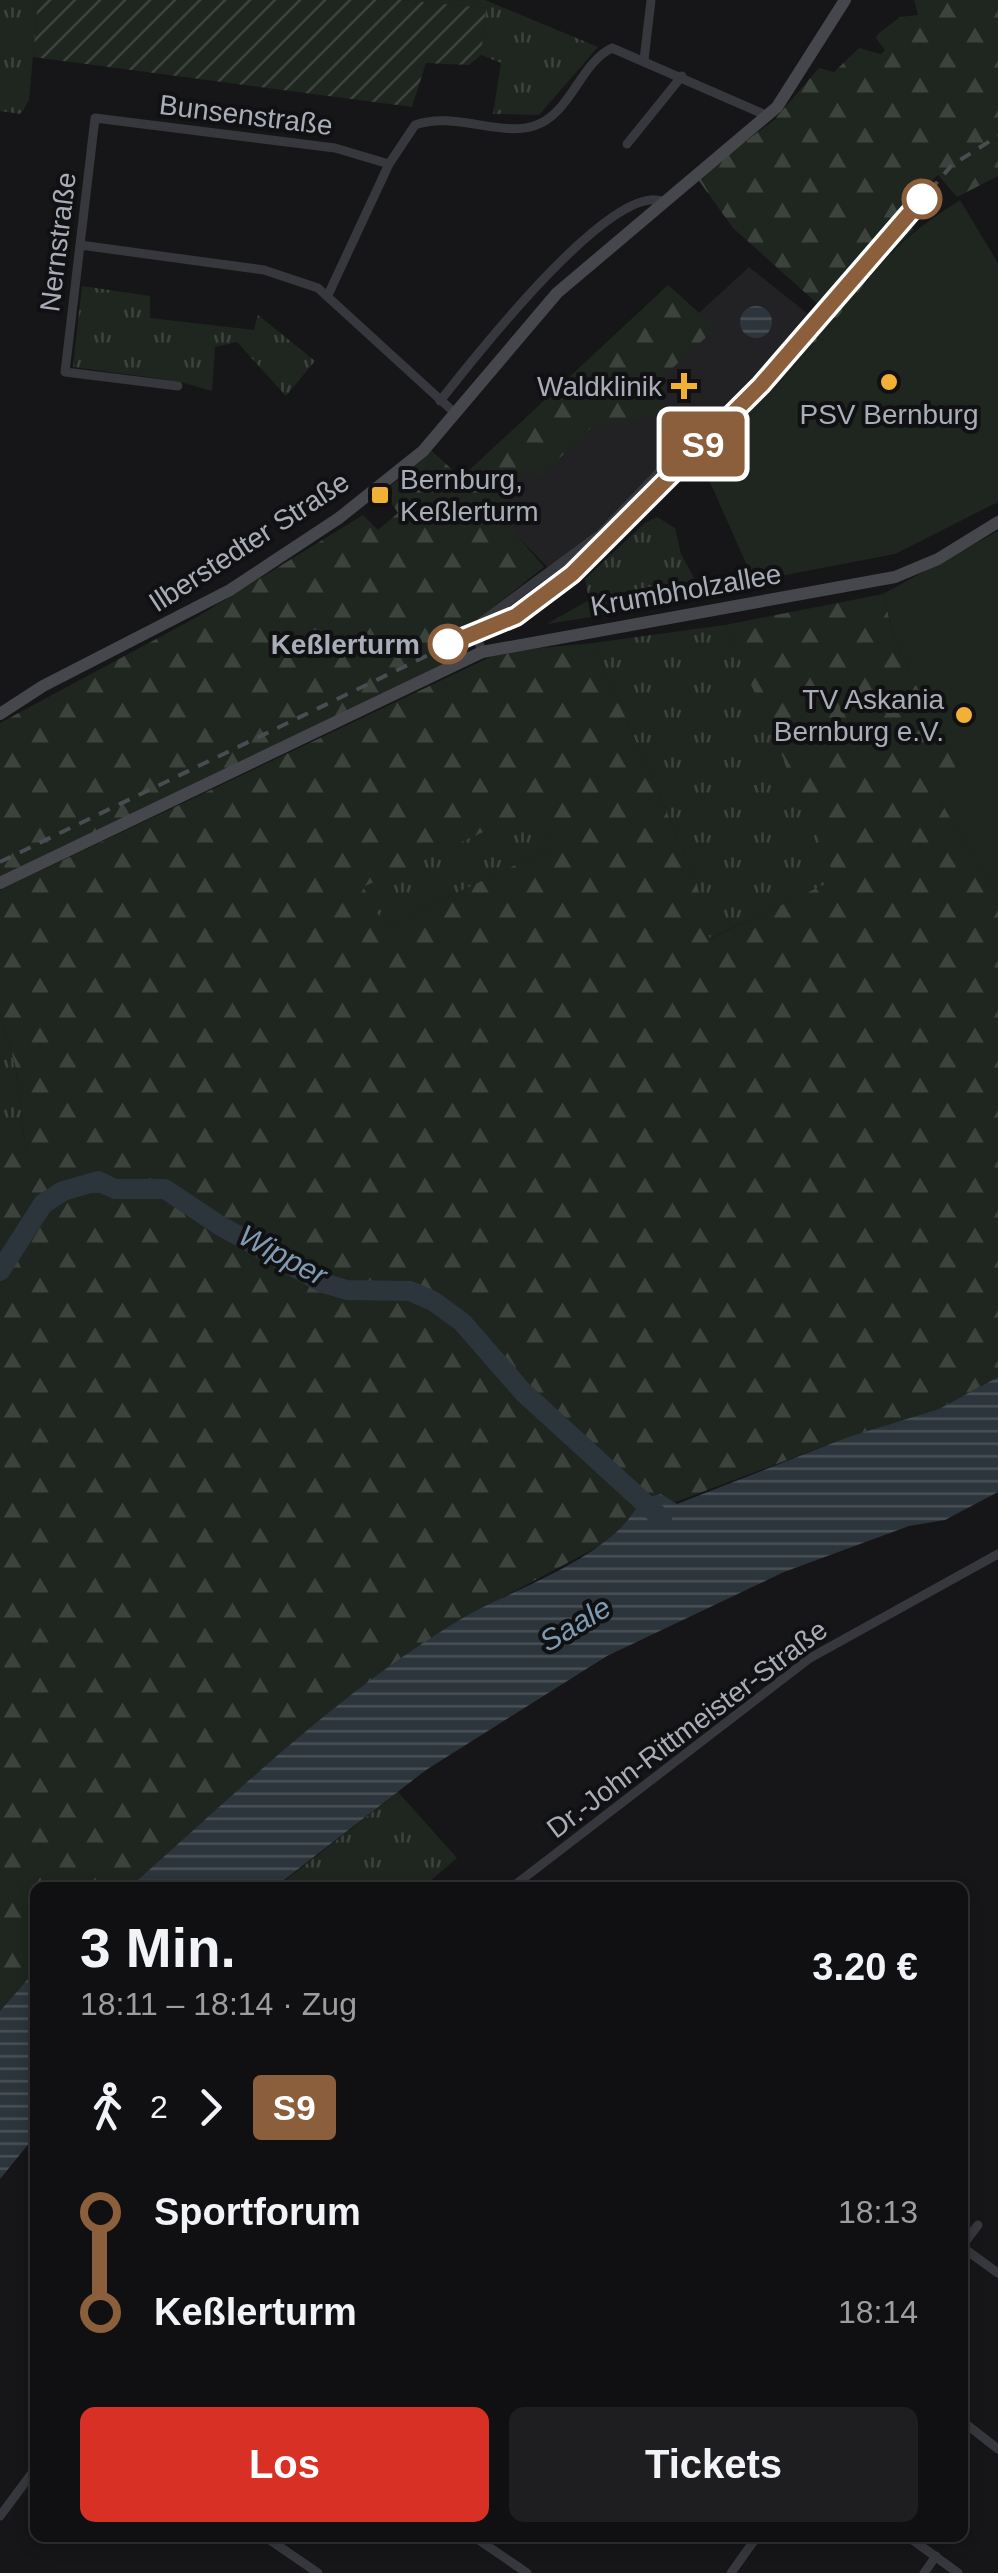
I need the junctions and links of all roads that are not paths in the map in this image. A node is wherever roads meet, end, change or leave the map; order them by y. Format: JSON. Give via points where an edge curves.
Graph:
{"nodes":[{"id":1,"x":651,"y":0,"type":"edge"},
{"id":2,"x":845,"y":0,"type":"edge"},
{"id":3,"x":644,"y":60,"type":"junction"},
{"id":4,"x":682,"y":76,"type":"junction"},
{"id":5,"x":768,"y":116,"type":"junction"},
{"id":6,"x":95,"y":118,"type":"joint"},
{"id":7,"x":627,"y":144,"type":"dead end"},
{"id":8,"x":389,"y":164,"type":"junction"},
{"id":9,"x":664,"y":202,"type":"junction"},
{"id":10,"x":80,"y":245,"type":"junction"},
{"id":11,"x":328,"y":295,"type":"junction"},
{"id":12,"x":178,"y":386,"type":"dead end"},
{"id":13,"x":440,"y":401,"type":"junction"},
{"id":14,"x":456,"y":414,"type":"junction"},
{"id":15,"x":670,"y":462,"type":"dead end"},
{"id":16,"x":998,"y":522,"type":"edge"},
{"id":17,"x":482,"y":652,"type":"junction"},
{"id":18,"x":0,"y":714,"type":"edge"},
{"id":19,"x":0,"y":883,"type":"edge"},
{"id":20,"x":998,"y":1554,"type":"edge"},
{"id":21,"x":519,"y":1882,"type":"edge"},
{"id":22,"x":978,"y":2225,"type":"dead end"},
{"id":23,"x":968,"y":2239,"type":"edge"},
{"id":24,"x":968,"y":2251,"type":"edge"},
{"id":25,"x":998,"y":2272,"type":"edge"},
{"id":26,"x":968,"y":2426,"type":"edge"},
{"id":27,"x":998,"y":2448,"type":"edge"},
{"id":28,"x":30,"y":2476,"type":"edge"},
{"id":29,"x":0,"y":2516,"type":"edge"},
{"id":30,"x":273,"y":2542,"type":"edge"},
{"id":31,"x":484,"y":2542,"type":"edge"},
{"id":32,"x":753,"y":2542,"type":"edge"},
{"id":33,"x":916,"y":2542,"type":"edge"},
{"id":34,"x":936,"y":2556,"type":"junction"},
{"id":35,"x":318,"y":2573,"type":"edge"},
{"id":36,"x":528,"y":2573,"type":"edge"},
{"id":37,"x":732,"y":2573,"type":"edge"},
{"id":38,"x":924,"y":2573,"type":"edge"},
{"id":39,"x":958,"y":2573,"type":"edge"}],
"edges":[{"from":1,"to":3,"type":"street"},
{"from":2,"to":5,"type":"street","name":"Ilberstedter Straße"},
{"from":3,"to":4,"type":"street"},
{"from":3,"to":8,"type":"street","via":[[606,50],[552,116],[530,128],[460,121],[415,125]]},
{"from":4,"to":5,"type":"street"},
{"from":4,"to":7,"type":"street"},
{"from":5,"to":9,"type":"street","name":"Ilberstedter Straße"},
{"from":6,"to":8,"type":"street","name":"Bunsenstraße","via":[[335,148]]},
{"from":6,"to":10,"type":"street","name":"Nernstraße"},
{"from":8,"to":11,"type":"street"},
{"from":9,"to":13,"type":"street","name":"Ilberstedter Straße","via":[[653,198],[595,228],[530,293]]},
{"from":9,"to":14,"type":"street","name":"Ilberstedter Straße","via":[[557,293]]},
{"from":10,"to":11,"type":"street","via":[[264,270]]},
{"from":10,"to":12,"type":"street","name":"Nernstraße","via":[[65,372]]},
{"from":11,"to":13,"type":"street"},
{"from":13,"to":14,"type":"street"},
{"from":14,"to":18,"type":"street","name":"Ilberstedter Straße","via":[[423,451],[320,532],[198,608]]},
{"from":15,"to":17,"type":"street","via":[[600,534],[487,616],[478,633]]},
{"from":16,"to":17,"type":"street","name":"Krumbholzallee","via":[[925,566],[878,582]]},
{"from":17,"to":19,"type":"street","name":"Krumbholzallee"},
{"from":20,"to":21,"type":"street","name":"Dr.-John-Rittmeister-Straße","via":[[810,1658]]},
{"from":22,"to":23,"type":"street"},
{"from":24,"to":25,"type":"street"},
{"from":26,"to":27,"type":"street"},
{"from":28,"to":29,"type":"street"},
{"from":30,"to":35,"type":"street"},
{"from":31,"to":36,"type":"street"},
{"from":32,"to":37,"type":"street"},
{"from":33,"to":34,"type":"street"},
{"from":34,"to":38,"type":"street"},
{"from":34,"to":39,"type":"street"}]}
